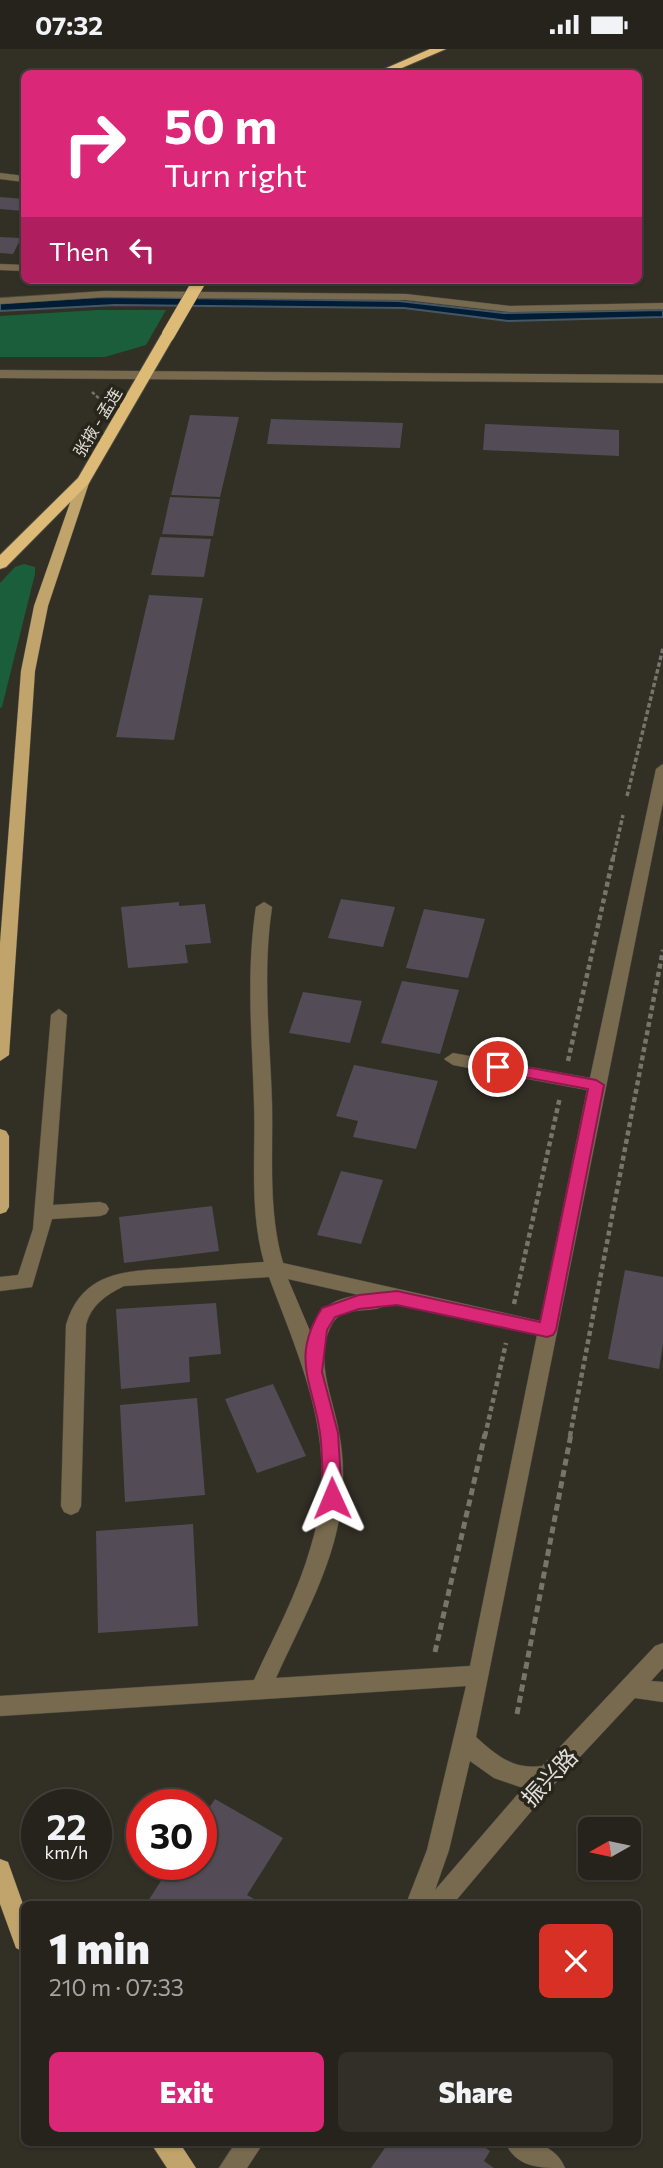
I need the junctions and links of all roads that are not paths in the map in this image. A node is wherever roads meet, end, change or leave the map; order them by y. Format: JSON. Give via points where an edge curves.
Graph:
{"nodes":[{"id":1,"x":440,"y":49,"type":"edge"},
{"id":2,"x":389,"y":70,"type":"edge"},
{"id":3,"x":0,"y":176,"type":"edge"},
{"id":4,"x":21,"y":179,"type":"edge"},
{"id":5,"x":0,"y":267,"type":"edge"},
{"id":6,"x":21,"y":268,"type":"edge"},
{"id":7,"x":198,"y":284,"type":"edge"},
{"id":8,"x":0,"y":300,"type":"edge"},
{"id":9,"x":663,"y":306,"type":"edge"},
{"id":10,"x":0,"y":373,"type":"edge"},
{"id":11,"x":147,"y":373,"type":"junction"},
{"id":12,"x":663,"y":379,"type":"edge"},
{"id":13,"x":84,"y":480,"type":"junction"},
{"id":14,"x":0,"y":564,"type":"edge"},
{"id":15,"x":663,"y":769,"type":"edge"},
{"id":16,"x":264,"y":907,"type":"dead end"},
{"id":17,"x":59,"y":1016,"type":"dead end"},
{"id":18,"x":0,"y":1055,"type":"edge"},
{"id":19,"x":453,"y":1059,"type":"dead end"},
{"id":20,"x":596,"y":1085,"type":"junction"},
{"id":21,"x":0,"y":1136,"type":"edge"},
{"id":22,"x":0,"y":1191,"type":"edge"},
{"id":23,"x":0,"y":1207,"type":"edge"},
{"id":24,"x":100,"y":1209,"type":"dead end"},
{"id":25,"x":44,"y":1213,"type":"junction"},
{"id":26,"x":275,"y":1269,"type":"junction"},
{"id":27,"x":0,"y":1284,"type":"edge"},
{"id":28,"x":397,"y":1298,"type":"junction"},
{"id":29,"x":547,"y":1330,"type":"junction"},
{"id":30,"x":314,"y":1372,"type":"junction"},
{"id":31,"x":71,"y":1506,"type":"dead end"},
{"id":32,"x":663,"y":1653,"type":"edge"},
{"id":33,"x":479,"y":1675,"type":"junction"},
{"id":34,"x":261,"y":1688,"type":"junction"},
{"id":35,"x":633,"y":1688,"type":"junction"},
{"id":36,"x":663,"y":1692,"type":"edge"},
{"id":37,"x":0,"y":1706,"type":"edge"},
{"id":38,"x":464,"y":1741,"type":"junction"},
{"id":39,"x":549,"y":1776,"type":"junction"},
{"id":40,"x":0,"y":1870,"type":"edge"},
{"id":41,"x":419,"y":1901,"type":"edge"},
{"id":42,"x":441,"y":1901,"type":"edge"},
{"id":43,"x":21,"y":1931,"type":"edge"},
{"id":44,"x":166,"y":2146,"type":"edge"},
{"id":45,"x":248,"y":2146,"type":"edge"},
{"id":46,"x":523,"y":2146,"type":"edge"},
{"id":47,"x":183,"y":2168,"type":"edge"},
{"id":48,"x":232,"y":2168,"type":"edge"},
{"id":49,"x":552,"y":2168,"type":"edge"}],
"edges":[{"from":1,"to":2,"type":"highway"},
{"from":3,"to":4,"type":"street"},
{"from":5,"to":6,"type":"street"},
{"from":7,"to":11,"type":"highway","name":"张掖 - 孟连","bridge":true},
{"from":8,"to":9,"type":"street","via":[[105,294],[407,296],[510,309]]},
{"from":10,"to":11,"type":"street"},
{"from":11,"to":12,"type":"street"},
{"from":11,"to":13,"type":"highway","name":"张掖 - 孟连"},
{"from":13,"to":14,"type":"highway","name":"张掖 - 孟连"},
{"from":13,"to":18,"type":"main road","via":[[41,607],[28,671]]},
{"from":15,"to":20,"type":"street"},
{"from":16,"to":26,"type":"street","via":[[256,988],[265,1227]]},
{"from":17,"to":25,"type":"street"},
{"from":19,"to":20,"type":"street"},
{"from":20,"to":29,"type":"street"},
{"from":21,"to":22,"type":"main road"},
{"from":22,"to":23,"type":"main road"},
{"from":24,"to":25,"type":"street"},
{"from":25,"to":27,"type":"street","via":[[25,1283]]},
{"from":26,"to":28,"type":"street"},
{"from":26,"to":30,"type":"street"},
{"from":26,"to":31,"type":"street","via":[[122,1279],[87,1300],[75,1325]]},
{"from":28,"to":29,"type":"street"},
{"from":28,"to":30,"type":"street","via":[[359,1302],[328,1313],[318,1329]]},
{"from":29,"to":33,"type":"street"},
{"from":30,"to":34,"type":"street","via":[[329,1433],[332,1498],[327,1528]]},
{"from":32,"to":35,"type":"street","name":"振兴路"},
{"from":33,"to":34,"type":"street"},
{"from":33,"to":38,"type":"street"},
{"from":34,"to":37,"type":"street"},
{"from":35,"to":36,"type":"street"},
{"from":35,"to":39,"type":"street","name":"振兴路"},
{"from":38,"to":39,"type":"street","via":[[492,1767],[513,1776],[530,1780]]},
{"from":38,"to":41,"type":"street","via":[[438,1850]]},
{"from":39,"to":42,"type":"street","name":"振兴路"},
{"from":40,"to":43,"type":"main road"},
{"from":44,"to":47,"type":"main road"},
{"from":45,"to":48,"type":"street"},
{"from":46,"to":49,"type":"street"}]}
